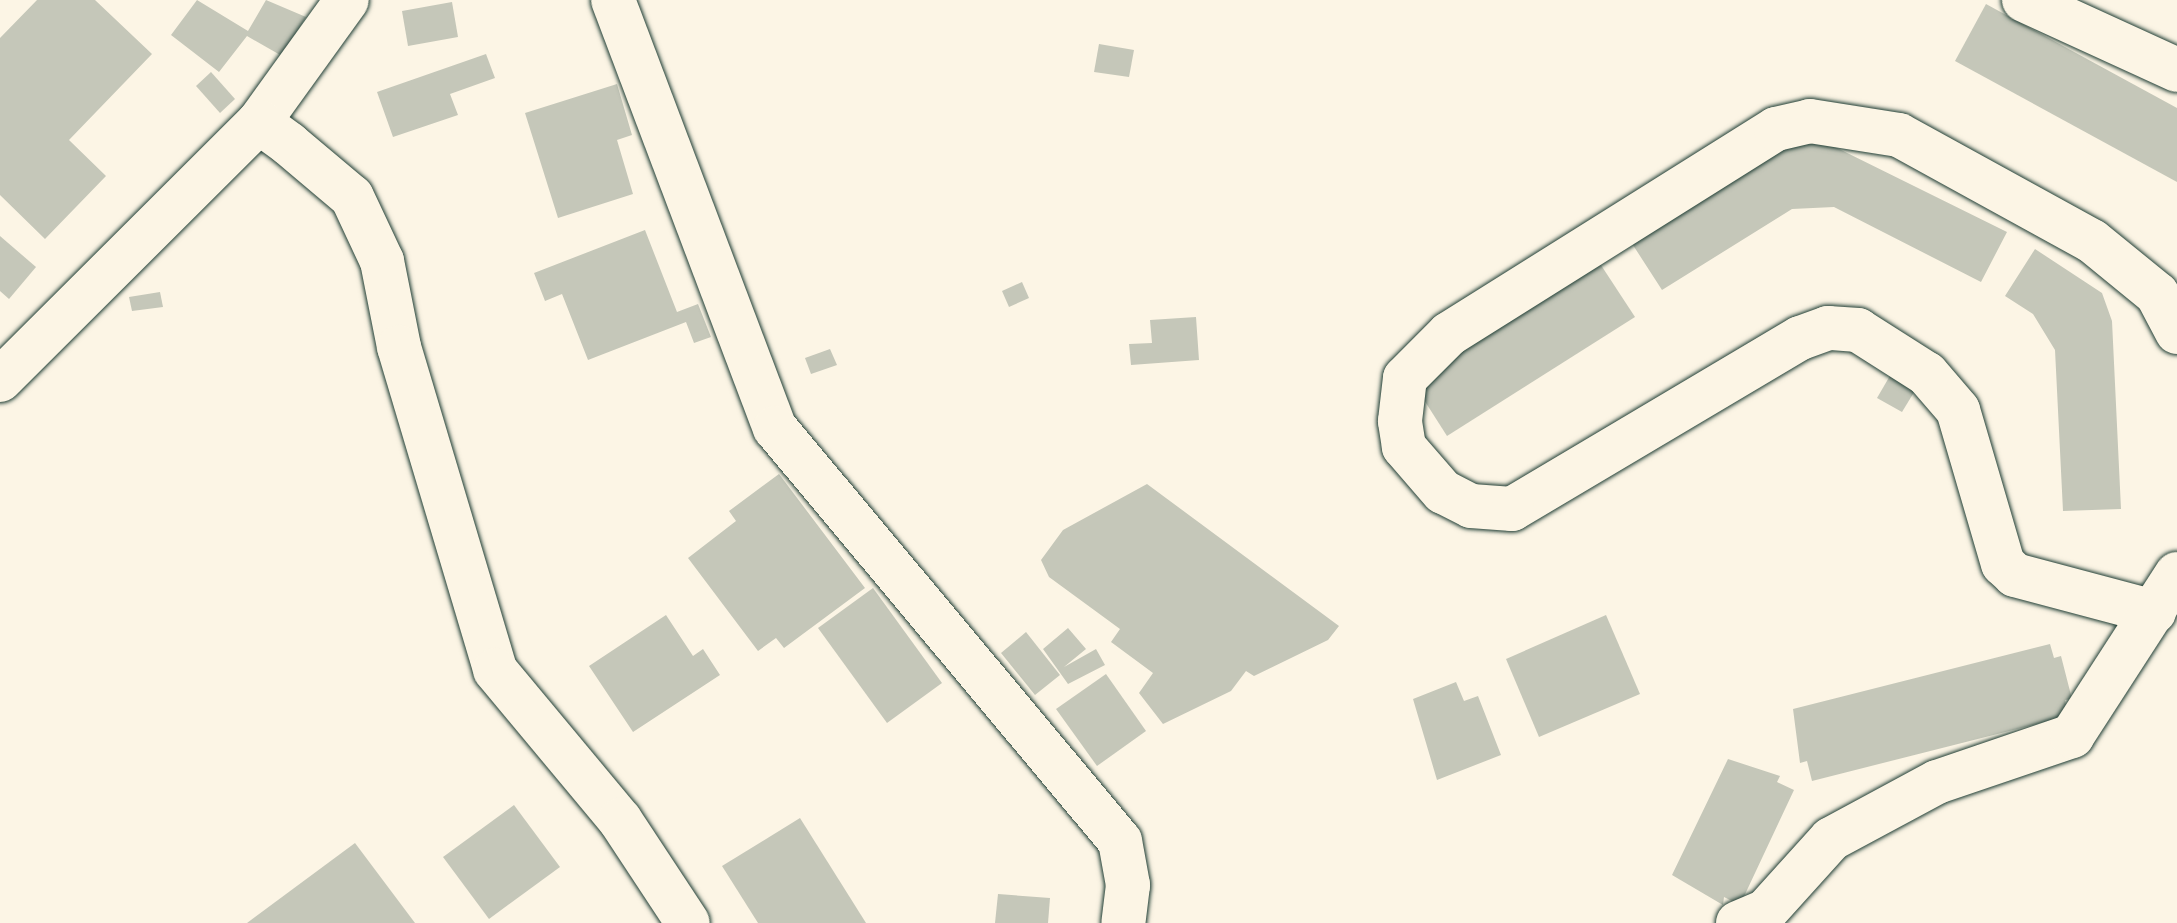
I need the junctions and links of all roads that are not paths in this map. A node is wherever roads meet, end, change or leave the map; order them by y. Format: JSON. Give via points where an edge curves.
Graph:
{"nodes":[{"id":1,"x":347,"y":0,"type":"edge"},
{"id":2,"x":613,"y":0,"type":"edge"},
{"id":3,"x":2024,"y":0,"type":"edge"},
{"id":4,"x":2177,"y":70,"type":"edge"},
{"id":5,"x":259,"y":122,"type":"junction"},
{"id":6,"x":2177,"y":332,"type":"edge"},
{"id":7,"x":0,"y":380,"type":"edge"},
{"id":8,"x":2177,"y":574,"type":"edge"},
{"id":9,"x":2154,"y":612,"type":"junction"},
{"id":10,"x":688,"y":923,"type":"edge"},
{"id":11,"x":1123,"y":923,"type":"edge"},
{"id":12,"x":1738,"y":923,"type":"edge"}],
"edges":[{"from":1,"to":5,"type":"street"},
{"from":2,"to":11,"type":"street","via":[[775,428],[1120,841],[1128,885]]},
{"from":3,"to":4,"type":"street"},
{"from":5,"to":7,"type":"street"},
{"from":5,"to":10,"type":"street","via":[[352,197],[382,261],[399,347],[495,670],[620,820]]},
{"from":6,"to":9,"type":"street","via":[[2157,294],[2092,241],[1899,135],[1810,121],[1776,129],[1449,334],[1405,378],[1400,421],[1404,447],[1443,492],[1471,506],[1512,509],[1800,338],[1828,328],[1858,330],[1927,374],[1958,410],[2003,564],[2015,575]]},
{"from":8,"to":9,"type":"street"},
{"from":9,"to":12,"type":"street","via":[[2072,736],[1937,782],[1831,839],[1766,911]]}]}
